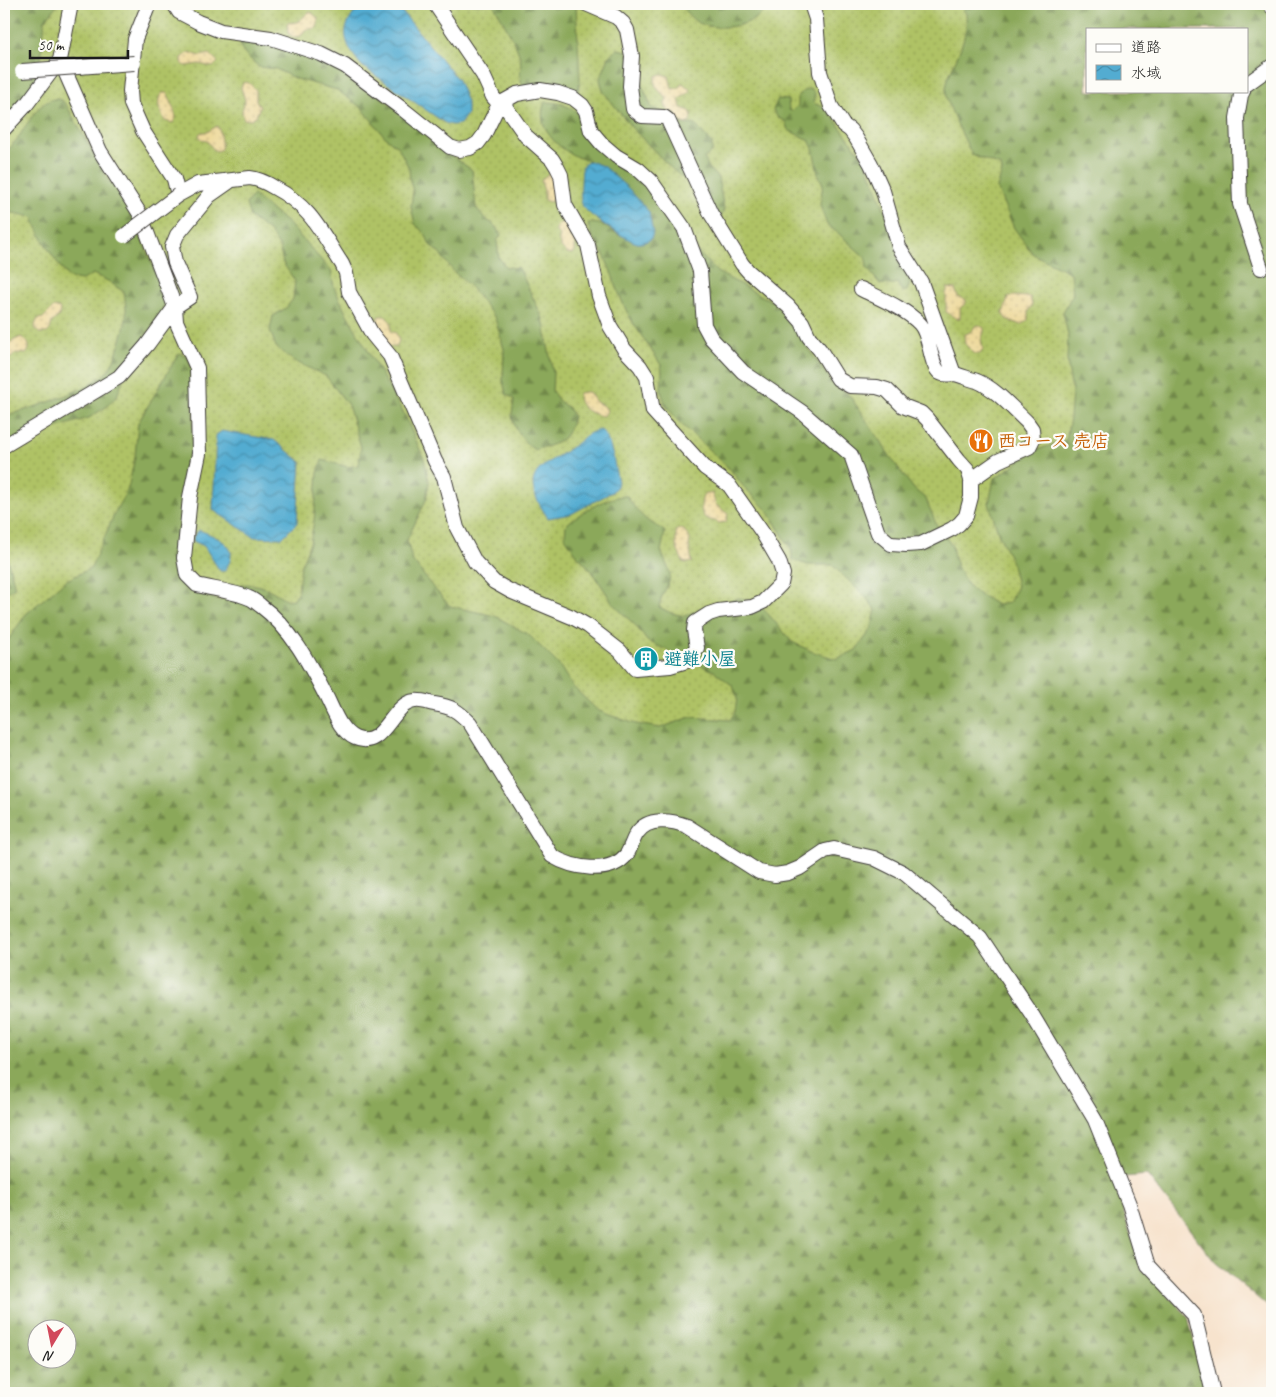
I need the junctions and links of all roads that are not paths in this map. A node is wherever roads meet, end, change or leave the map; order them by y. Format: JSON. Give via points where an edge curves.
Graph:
{"nodes":[{"id":1,"x":71,"y":4,"type":"edge"},
{"id":2,"x":145,"y":4,"type":"edge"},
{"id":3,"x":174,"y":4,"type":"edge"},
{"id":4,"x":435,"y":4,"type":"edge"},
{"id":5,"x":586,"y":4,"type":"edge"},
{"id":6,"x":811,"y":4,"type":"edge"},
{"id":7,"x":60,"y":60,"type":"junction"},
{"id":8,"x":134,"y":63,"type":"junction"},
{"id":9,"x":1272,"y":66,"type":"edge"},
{"id":10,"x":22,"y":71,"type":"dead end"},
{"id":11,"x":1248,"y":83,"type":"edge"},
{"id":12,"x":1243,"y":92,"type":"edge"},
{"id":13,"x":499,"y":104,"type":"junction"},
{"id":14,"x":4,"y":129,"type":"edge"},
{"id":15,"x":233,"y":179,"type":"junction"},
{"id":16,"x":178,"y":195,"type":"junction"},
{"id":17,"x":124,"y":236,"type":"dead end"},
{"id":18,"x":1261,"y":268,"type":"dead end"},
{"id":19,"x":861,"y":289,"type":"dead end"},
{"id":20,"x":175,"y":307,"type":"junction"},
{"id":21,"x":954,"y":374,"type":"junction"},
{"id":22,"x":4,"y":446,"type":"edge"},
{"id":23,"x":971,"y":480,"type":"junction"},
{"id":24,"x":1213,"y":1393,"type":"edge"}],
"edges":[{"from":1,"to":7,"type":"street"},
{"from":2,"to":8,"type":"street","via":[[146,13],[135,39]]},
{"from":3,"to":13,"type":"street","via":[[180,12],[221,31],[270,38],[321,54],[345,66],[450,147],[459,150],[478,143]]},
{"from":4,"to":13,"type":"street","via":[[486,73]]},
{"from":5,"to":23,"type":"street","via":[[623,23],[632,56],[630,86],[633,109],[642,116],[668,120],[711,214],[748,271],[802,322],[838,379],[850,386],[887,390],[903,406],[921,413],[968,470]]},
{"from":6,"to":21,"type":"street","via":[[816,19],[820,72],[831,106],[871,164],[883,191],[899,247],[921,282]]},
{"from":7,"to":14,"type":"street"},
{"from":7,"to":20,"type":"street","via":[[100,151],[140,214]]},
{"from":8,"to":10,"type":"street","bridge":true},
{"from":8,"to":16,"type":"street","via":[[131,104],[143,131],[174,179]]},
{"from":9,"to":11,"type":"street"},
{"from":12,"to":18,"type":"street","via":[[1237,118],[1240,204]]},
{"from":13,"to":15,"type":"street","via":[[557,167],[565,205],[588,245],[599,296],[610,326],[647,377],[653,411],[704,468],[729,485],[779,561],[783,574],[781,584],[762,602],[752,607],[718,611],[695,623],[697,648],[687,661],[631,671],[620,652],[588,626],[502,587],[475,562],[457,528],[444,477],[390,356],[372,334],[349,292],[342,264],[310,214],[296,200],[258,179]]},
{"from":13,"to":23,"type":"street","via":[[526,91],[540,90],[573,98],[586,111],[591,131],[602,144],[651,180],[684,228],[700,271],[704,325],[712,338],[743,372],[802,412],[851,455],[878,533],[891,544],[921,544],[960,524],[966,516]]},
{"from":15,"to":16,"type":"street","via":[[198,184]]},
{"from":15,"to":20,"type":"street","via":[[209,196],[177,234],[173,255],[190,297]]},
{"from":16,"to":17,"type":"street","bridge":true},
{"from":19,"to":21,"type":"street","via":[[920,324],[940,373]]},
{"from":20,"to":22,"type":"street","via":[[148,345],[119,377]]},
{"from":20,"to":24,"type":"street","via":[[176,321],[198,368],[199,454],[190,497],[184,558],[187,575],[192,581],[250,598],[284,626],[311,668],[343,729],[355,738],[366,740],[375,737],[401,707],[415,700],[460,712],[470,723],[552,856],[558,859],[583,866],[605,867],[618,862],[626,854],[636,834],[646,825],[664,821],[687,826],[767,875],[788,873],[834,849],[874,858],[904,873],[980,937],[1096,1120],[1129,1204],[1148,1266],[1194,1315]]},
{"from":21,"to":23,"type":"street","via":[[991,389],[1027,422],[1034,439],[1029,447],[998,461]]}]}
